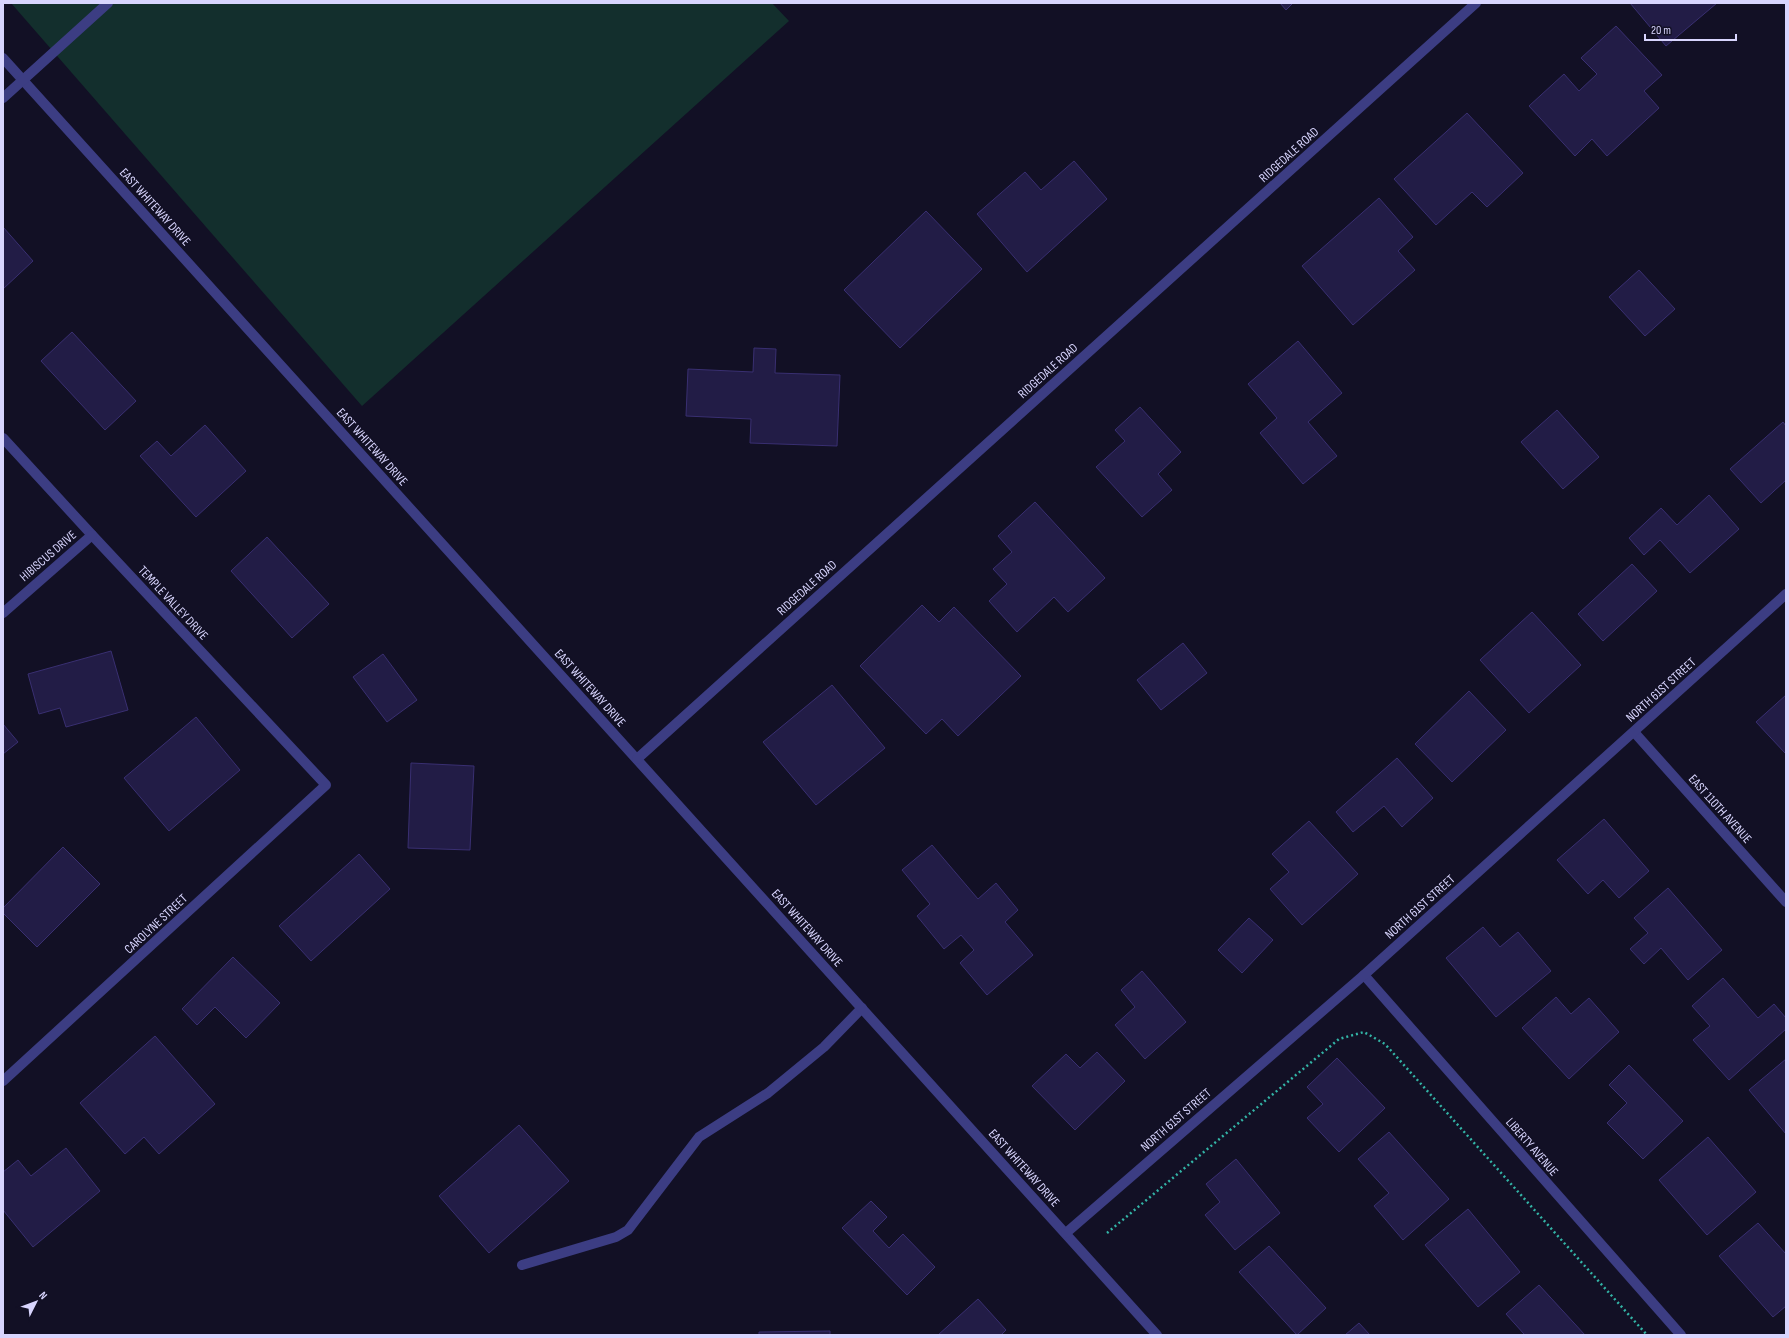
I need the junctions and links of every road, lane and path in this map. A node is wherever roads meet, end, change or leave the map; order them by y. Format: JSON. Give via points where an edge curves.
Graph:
{"nodes":[{"id":1,"x":108,"y":3,"type":"edge"},
{"id":2,"x":1476,"y":3,"type":"edge"},
{"id":3,"x":3,"y":58,"type":"edge"},
{"id":4,"x":22,"y":80,"type":"junction"},
{"id":5,"x":3,"y":98,"type":"edge"},
{"id":6,"x":3,"y":438,"type":"edge"},
{"id":7,"x":92,"y":535,"type":"junction"},
{"id":8,"x":1786,"y":594,"type":"edge"},
{"id":9,"x":3,"y":612,"type":"edge"},
{"id":10,"x":1634,"y":732,"type":"junction"},
{"id":11,"x":637,"y":759,"type":"junction"},
{"id":12,"x":326,"y":785,"type":"joint"},
{"id":13,"x":1786,"y":902,"type":"edge"},
{"id":14,"x":1364,"y":975,"type":"junction"},
{"id":15,"x":862,"y":1008,"type":"junction"},
{"id":16,"x":3,"y":1081,"type":"edge"},
{"id":17,"x":1066,"y":1233,"type":"junction"},
{"id":18,"x":1107,"y":1234,"type":"dead end"},
{"id":19,"x":522,"y":1265,"type":"dead end"},
{"id":20,"x":1157,"y":1335,"type":"edge"},
{"id":21,"x":1647,"y":1335,"type":"edge"},
{"id":22,"x":1682,"y":1335,"type":"edge"}],
"edges":[{"from":1,"to":4,"type":"street"},
{"from":2,"to":11,"type":"street","name":"RIDGEDALE ROAD"},
{"from":3,"to":4,"type":"street","name":"EAST WHITEWAY DRIVE"},
{"from":4,"to":5,"type":"street"},
{"from":4,"to":11,"type":"street","name":"EAST WHITEWAY DRIVE"},
{"from":6,"to":7,"type":"street","name":"TEMPLE VALLEY DRIVE"},
{"from":7,"to":9,"type":"street","name":"HIBISCUS DRIVE"},
{"from":7,"to":12,"type":"street","name":"TEMPLE VALLEY DRIVE"},
{"from":8,"to":10,"type":"street","name":"NORTH 61ST STREET"},
{"from":10,"to":13,"type":"street","name":"EAST 110TH AVENUE"},
{"from":10,"to":14,"type":"street","name":"NORTH 61ST STREET"},
{"from":11,"to":15,"type":"street","name":"EAST WHITEWAY DRIVE"},
{"from":12,"to":16,"type":"street","name":"CAROLYNE STREET"},
{"from":14,"to":17,"type":"street","name":"NORTH 61ST STREET"},
{"from":14,"to":22,"type":"street","name":"LIBERTY AVENUE"},
{"from":15,"to":17,"type":"street","name":"EAST WHITEWAY DRIVE"},
{"from":15,"to":19,"type":"street","via":[[824,1047],[768,1093],[699,1136],[628,1230],[616,1237]]},
{"from":17,"to":20,"type":"street","name":"EAST WHITEWAY DRIVE"},
{"from":18,"to":21,"type":"path","via":[[1339,1039],[1364,1032],[1385,1044]]}]}
